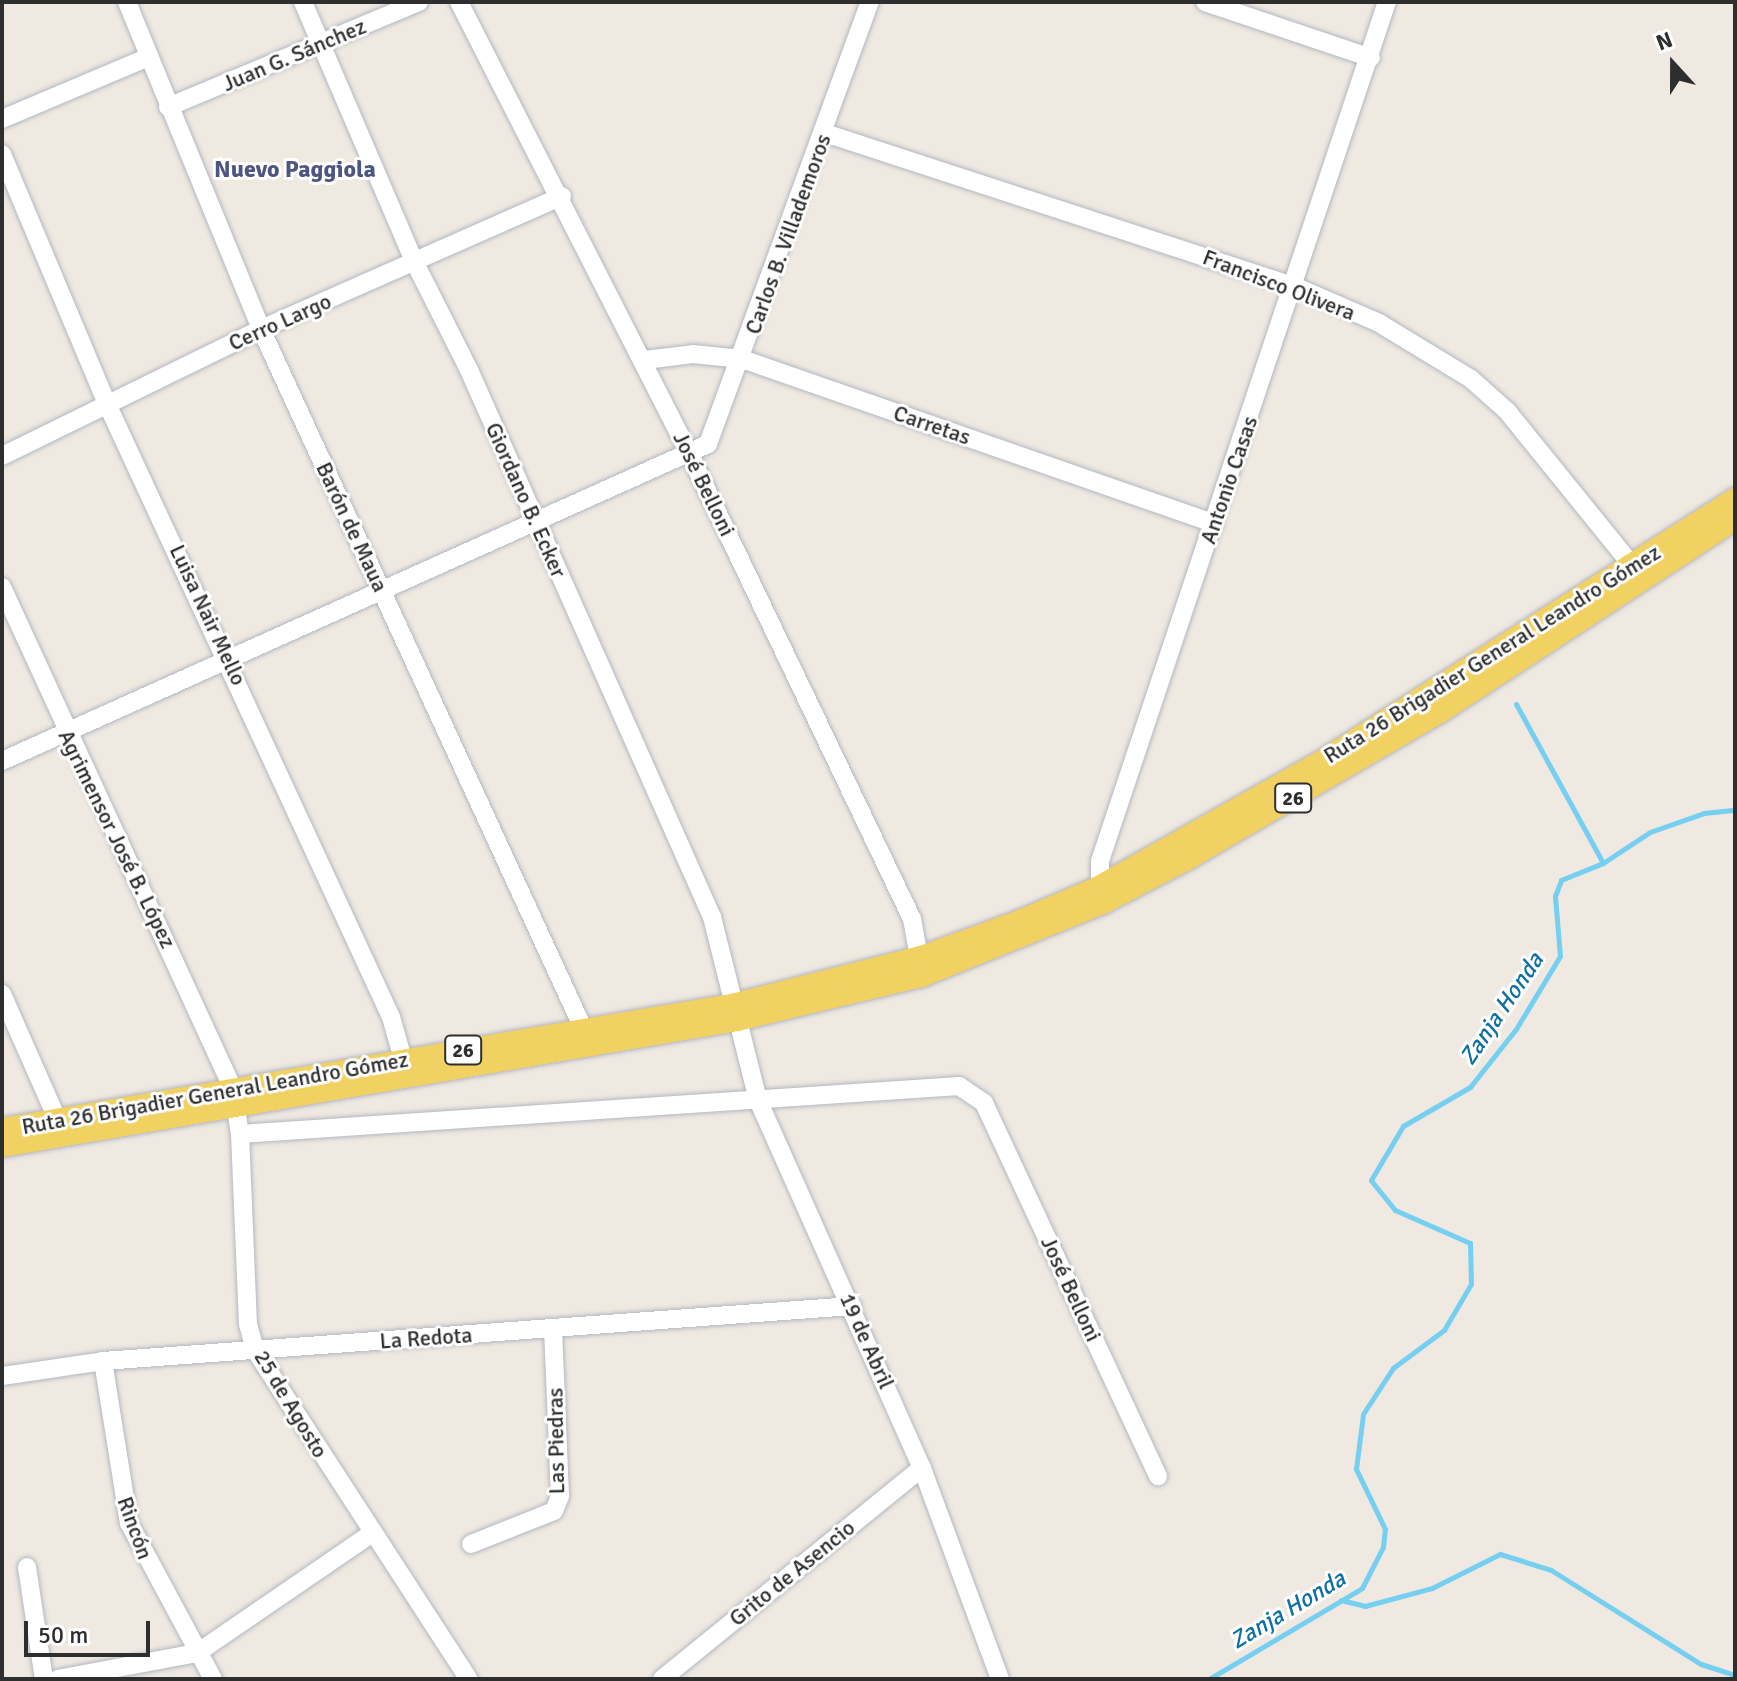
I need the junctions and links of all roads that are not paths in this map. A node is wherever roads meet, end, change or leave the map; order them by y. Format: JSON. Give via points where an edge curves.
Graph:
{"nodes":[{"id":1,"x":127,"y":2,"type":"edge"},
{"id":2,"x":303,"y":2,"type":"edge"},
{"id":3,"x":419,"y":2,"type":"edge"},
{"id":4,"x":459,"y":2,"type":"edge"},
{"id":5,"x":870,"y":2,"type":"edge"},
{"id":6,"x":1205,"y":2,"type":"edge"},
{"id":7,"x":1387,"y":2,"type":"edge"},
{"id":8,"x":321,"y":44,"type":"junction"},
{"id":9,"x":149,"y":57,"type":"junction"},
{"id":10,"x":1371,"y":58,"type":"junction"},
{"id":11,"x":168,"y":107,"type":"junction"},
{"id":12,"x":2,"y":119,"type":"edge"},
{"id":13,"x":825,"y":133,"type":"junction"},
{"id":14,"x":2,"y":154,"type":"edge"},
{"id":15,"x":562,"y":196,"type":"junction"},
{"id":16,"x":415,"y":263,"type":"junction"},
{"id":17,"x":1294,"y":286,"type":"junction"},
{"id":18,"x":261,"y":329,"type":"junction"},
{"id":19,"x":742,"y":359,"type":"junction"},
{"id":20,"x":645,"y":360,"type":"junction"},
{"id":21,"x":108,"y":406,"type":"junction"},
{"id":22,"x":690,"y":455,"type":"junction"},
{"id":23,"x":2,"y":456,"type":"edge"},
{"id":24,"x":1735,"y":499,"type":"edge"},
{"id":25,"x":1735,"y":519,"type":"edge"},
{"id":26,"x":535,"y":521,"type":"junction"},
{"id":27,"x":1214,"y":523,"type":"junction"},
{"id":28,"x":1638,"y":572,"type":"junction"},
{"id":29,"x":2,"y":587,"type":"edge"},
{"id":30,"x":381,"y":589,"type":"junction"},
{"id":31,"x":228,"y":656,"type":"junction"},
{"id":32,"x":65,"y":730,"type":"junction"},
{"id":33,"x":2,"y":761,"type":"edge"},
{"id":34,"x":1100,"y":896,"type":"junction"},
{"id":35,"x":921,"y":966,"type":"junction"},
{"id":36,"x":2,"y":994,"type":"edge"},
{"id":37,"x":736,"y":1012,"type":"junction"},
{"id":38,"x":588,"y":1037,"type":"junction"},
{"id":39,"x":406,"y":1069,"type":"junction"},
{"id":40,"x":235,"y":1097,"type":"junction"},
{"id":41,"x":758,"y":1100,"type":"junction"},
{"id":42,"x":61,"y":1128,"type":"junction"},
{"id":43,"x":2,"y":1129,"type":"edge"},
{"id":44,"x":240,"y":1134,"type":"junction"},
{"id":45,"x":2,"y":1146,"type":"edge"},
{"id":46,"x":852,"y":1306,"type":"junction"},
{"id":47,"x":553,"y":1330,"type":"junction"},
{"id":48,"x":255,"y":1350,"type":"junction"},
{"id":49,"x":103,"y":1361,"type":"junction"},
{"id":50,"x":2,"y":1376,"type":"edge"},
{"id":51,"x":922,"y":1468,"type":"junction"},
{"id":52,"x":1158,"y":1476,"type":"dead end"},
{"id":53,"x":371,"y":1534,"type":"junction"},
{"id":54,"x":471,"y":1544,"type":"dead end"},
{"id":55,"x":27,"y":1567,"type":"dead end"},
{"id":56,"x":197,"y":1653,"type":"junction"},
{"id":57,"x":44,"y":1679,"type":"edge"},
{"id":58,"x":58,"y":1679,"type":"edge"},
{"id":59,"x":213,"y":1679,"type":"edge"},
{"id":60,"x":469,"y":1679,"type":"edge"},
{"id":61,"x":662,"y":1679,"type":"edge"},
{"id":62,"x":1000,"y":1679,"type":"edge"}],
"edges":[{"from":1,"to":9,"type":"street","name":"Barón de Maua"},
{"from":2,"to":8,"type":"street","name":"Giordano B. Ecker"},
{"from":3,"to":8,"type":"street","name":"Juan G. Sánchez"},
{"from":4,"to":15,"type":"street","name":"José Belloni"},
{"from":5,"to":13,"type":"street","name":"Carlos B. Villademoros"},
{"from":6,"to":10,"type":"street"},
{"from":7,"to":10,"type":"street","name":"Antonio Casas"},
{"from":8,"to":11,"type":"street","name":"Juan G. Sánchez"},
{"from":8,"to":16,"type":"street","name":"Giordano B. Ecker"},
{"from":9,"to":11,"type":"street","name":"Barón de Maua"},
{"from":9,"to":12,"type":"street"},
{"from":10,"to":17,"type":"street","name":"Antonio Casas"},
{"from":11,"to":18,"type":"street","name":"Barón de Maua"},
{"from":13,"to":17,"type":"street","name":"Francisco Olivera"},
{"from":13,"to":19,"type":"street","name":"Carlos B. Villademoros"},
{"from":14,"to":21,"type":"street","name":"Luisa Nair Mello"},
{"from":15,"to":16,"type":"street","name":"Cerro Largo"},
{"from":15,"to":20,"type":"street","name":"José Belloni"},
{"from":16,"to":18,"type":"street","name":"Cerro Largo"},
{"from":16,"to":26,"type":"street","name":"Giordano B. Ecker"},
{"from":17,"to":27,"type":"street","name":"Antonio Casas"},
{"from":17,"to":28,"type":"street","name":"Francisco Olivera","via":[[1379,323],[1471,379],[1535,440]]},
{"from":18,"to":21,"type":"street","name":"Cerro Largo"},
{"from":18,"to":30,"type":"street","name":"Barón de Maua"},
{"from":19,"to":20,"type":"street","name":"Carretas","via":[[693,354]]},
{"from":19,"to":22,"type":"street","name":"Carlos B. Villademoros","via":[[716,434]]},
{"from":19,"to":27,"type":"street","name":"Carretas"},
{"from":20,"to":22,"type":"street","name":"José Belloni"},
{"from":21,"to":23,"type":"street","name":"Cerro Largo"},
{"from":21,"to":31,"type":"street","name":"Luisa Nair Mello"},
{"from":22,"to":26,"type":"street"},
{"from":22,"to":35,"type":"street","name":"José Belloni","via":[[912,919]]},
{"from":24,"to":28,"type":"main road","name":"Ruta 26 Brigadier General Leandro Gómez","number":"26"},
{"from":25,"to":28,"type":"main road","name":"Ruta 26 Brigadier General Leandro Gómez","number":"26"},
{"from":26,"to":30,"type":"street"},
{"from":26,"to":37,"type":"street","name":"Giordano B. Ecker","via":[[712,917]]},
{"from":27,"to":34,"type":"street","name":"Antonio Casas","via":[[1100,861]]},
{"from":28,"to":34,"type":"main road","name":"Ruta 26 Brigadier General Leandro Gómez","number":"26"},
{"from":29,"to":32,"type":"street","name":"Agrimensor José B. López"},
{"from":30,"to":31,"type":"street"},
{"from":30,"to":38,"type":"street","name":"Barón de Maua"},
{"from":31,"to":32,"type":"street"},
{"from":31,"to":39,"type":"street","name":"Luisa Nair Mello","via":[[391,1017]]},
{"from":32,"to":33,"type":"street"},
{"from":32,"to":40,"type":"street","name":"Agrimensor José B. López"},
{"from":34,"to":35,"type":"main road","name":"Ruta 26 Brigadier General Leandro Gómez","number":"26"},
{"from":35,"to":37,"type":"main road","name":"Ruta 26 Brigadier General Leandro Gómez","number":"26"},
{"from":36,"to":42,"type":"street"},
{"from":37,"to":38,"type":"main road","name":"Ruta 26 Brigadier General Leandro Gómez","number":"26"},
{"from":37,"to":41,"type":"street","name":"19 de Abril"},
{"from":38,"to":39,"type":"main road","name":"Ruta 26 Brigadier General Leandro Gómez","number":"26"},
{"from":39,"to":40,"type":"main road","name":"Ruta 26 Brigadier General Leandro Gómez","number":"26"},
{"from":40,"to":42,"type":"main road","name":"Ruta 26 Brigadier General Leandro Gómez","number":"26"},
{"from":40,"to":44,"type":"street","name":"25 de Agosto"},
{"from":41,"to":44,"type":"street"},
{"from":41,"to":46,"type":"street","name":"19 de Abril"},
{"from":41,"to":52,"type":"street","name":"José Belloni","via":[[951,1086],[984,1103]]},
{"from":42,"to":43,"type":"main road","name":"Ruta 26 Brigadier General Leandro Gómez","number":"26"},
{"from":42,"to":45,"type":"main road","name":"Ruta 26 Brigadier General Leandro Gómez","number":"26"},
{"from":44,"to":48,"type":"street","name":"25 de Agosto","via":[[248,1324]]},
{"from":46,"to":47,"type":"street","name":"La Redota"},
{"from":46,"to":51,"type":"street","name":"19 de Abril"},
{"from":47,"to":48,"type":"street","name":"La Redota"},
{"from":47,"to":54,"type":"street","name":"Las Piedras","via":[[560,1496],[554,1511]]},
{"from":48,"to":49,"type":"street","name":"La Redota"},
{"from":48,"to":53,"type":"street","name":"25 de Agosto"},
{"from":49,"to":50,"type":"street","name":"La Redota"},
{"from":49,"to":56,"type":"street","name":"Rincón","via":[[129,1523]]},
{"from":51,"to":61,"type":"street","name":"Grito de Asencio"},
{"from":51,"to":62,"type":"street","name":"19 de Abril"},
{"from":53,"to":56,"type":"street"},
{"from":53,"to":60,"type":"street","name":"25 de Agosto"},
{"from":55,"to":57,"type":"street"},
{"from":56,"to":58,"type":"street"},
{"from":56,"to":59,"type":"street","name":"Rincón"}]}
